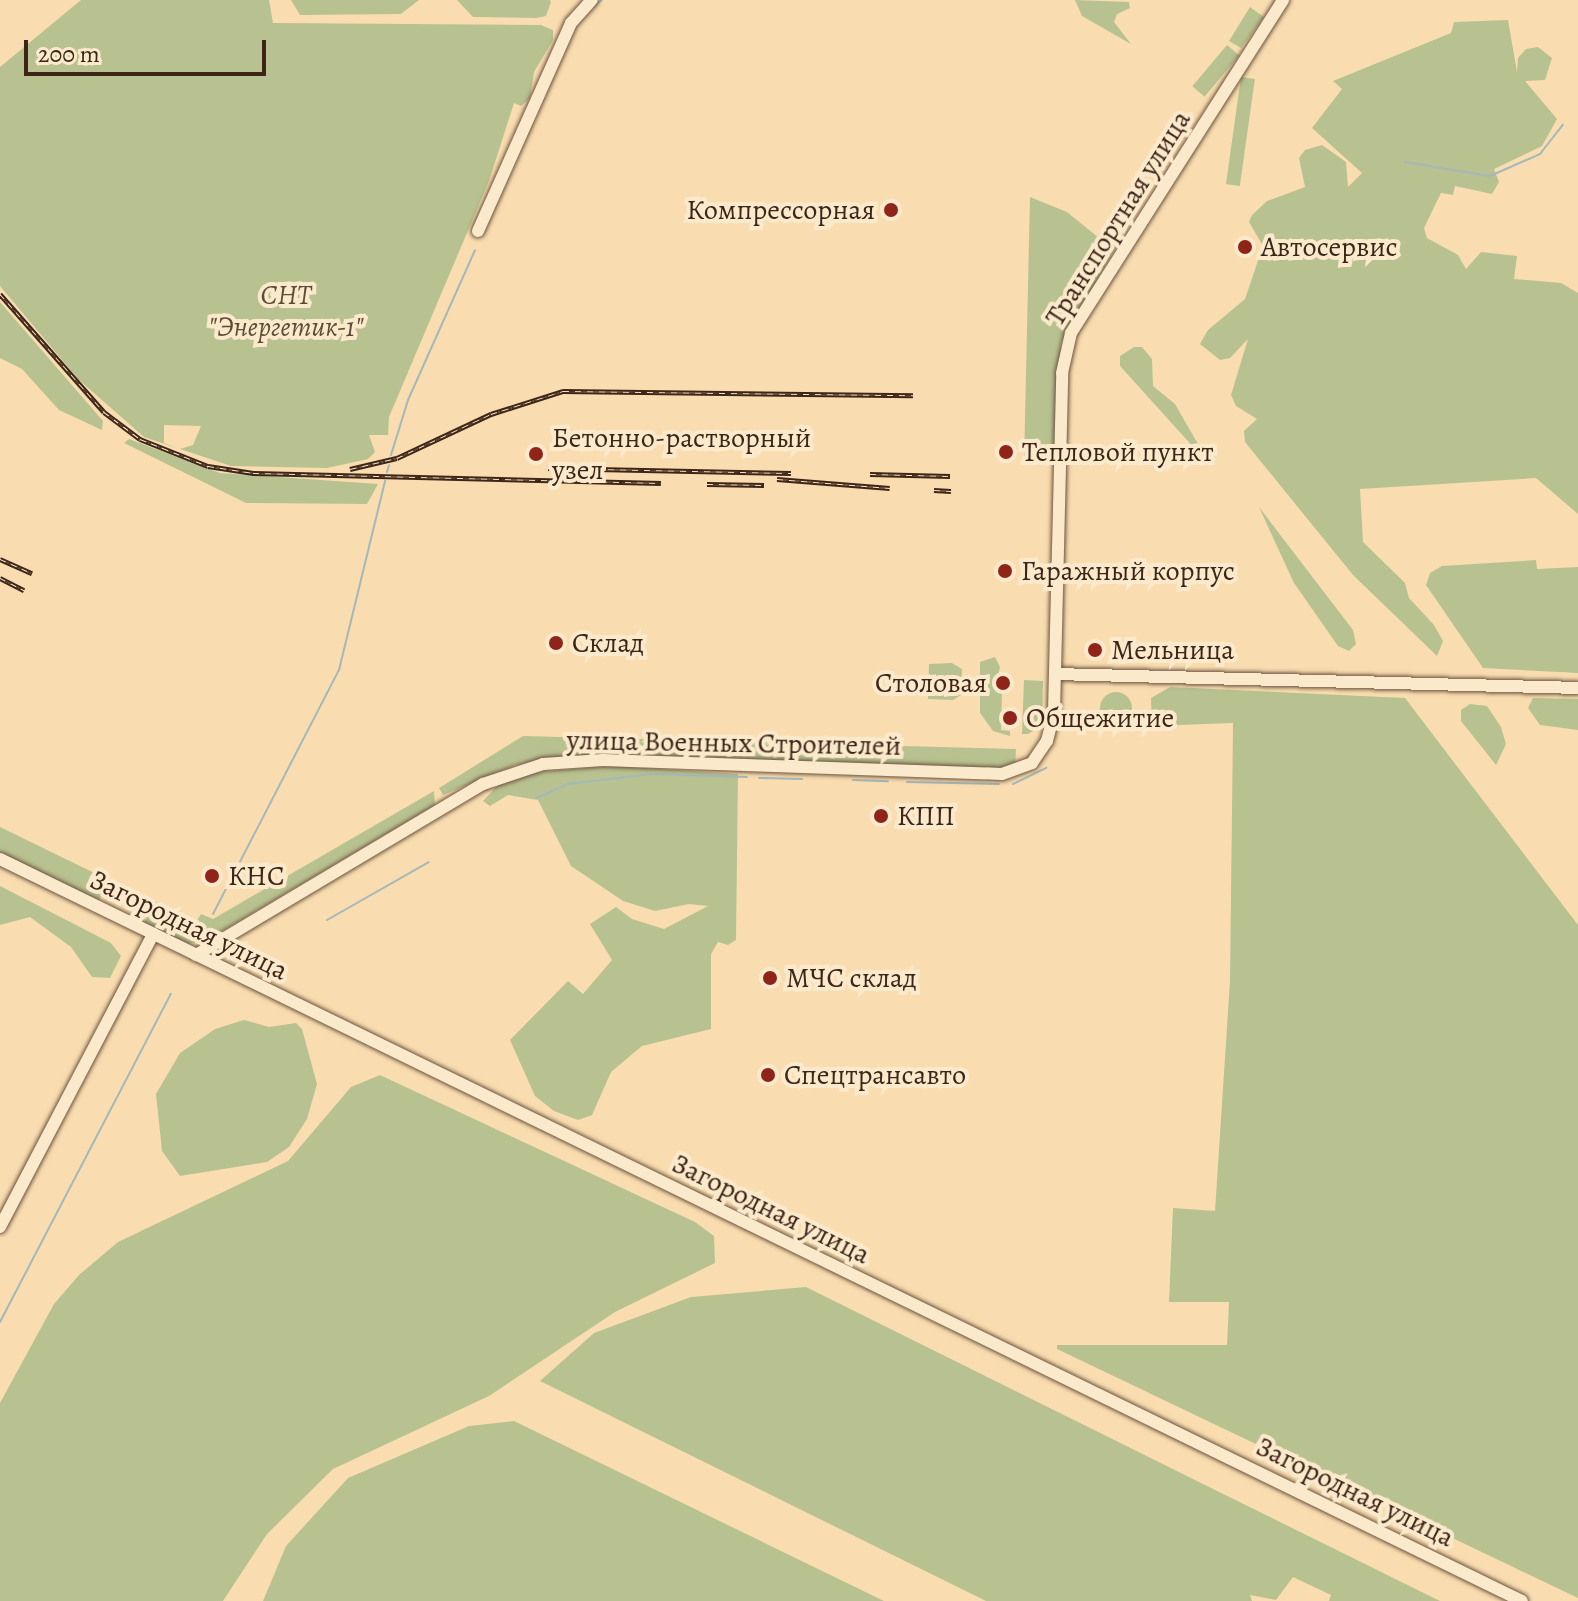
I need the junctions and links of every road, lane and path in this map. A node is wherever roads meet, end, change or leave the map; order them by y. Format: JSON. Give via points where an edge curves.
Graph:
{"nodes":[{"id":1,"x":592,"y":0,"type":"edge"},
{"id":2,"x":1283,"y":0,"type":"edge"},
{"id":3,"x":478,"y":231,"type":"dead end"},
{"id":4,"x":1055,"y":674,"type":"junction"},
{"id":5,"x":1578,"y":688,"type":"edge"},
{"id":6,"x":0,"y":859,"type":"edge"},
{"id":7,"x":153,"y":934,"type":"junction"},
{"id":8,"x":196,"y":955,"type":"junction"},
{"id":9,"x":0,"y":1227,"type":"edge"},
{"id":10,"x":1522,"y":1601,"type":"edge"}],
"edges":[{"from":1,"to":3,"type":"street","via":[[571,23]]},
{"from":2,"to":4,"type":"street","name":"Транспортная улица","via":[[1071,333],[1062,373]]},
{"from":4,"to":5,"type":"street"},
{"from":4,"to":8,"type":"street","name":"улица Военных Строителей","via":[[1050,735],[1037,758],[1018,771],[603,760],[543,764],[473,789]]},
{"from":6,"to":7,"type":"street","name":"Загородная улица"},
{"from":7,"to":8,"type":"street","name":"Загородная улица"},
{"from":7,"to":9,"type":"street"},
{"from":8,"to":10,"type":"street","name":"Загородная улица"}]}
